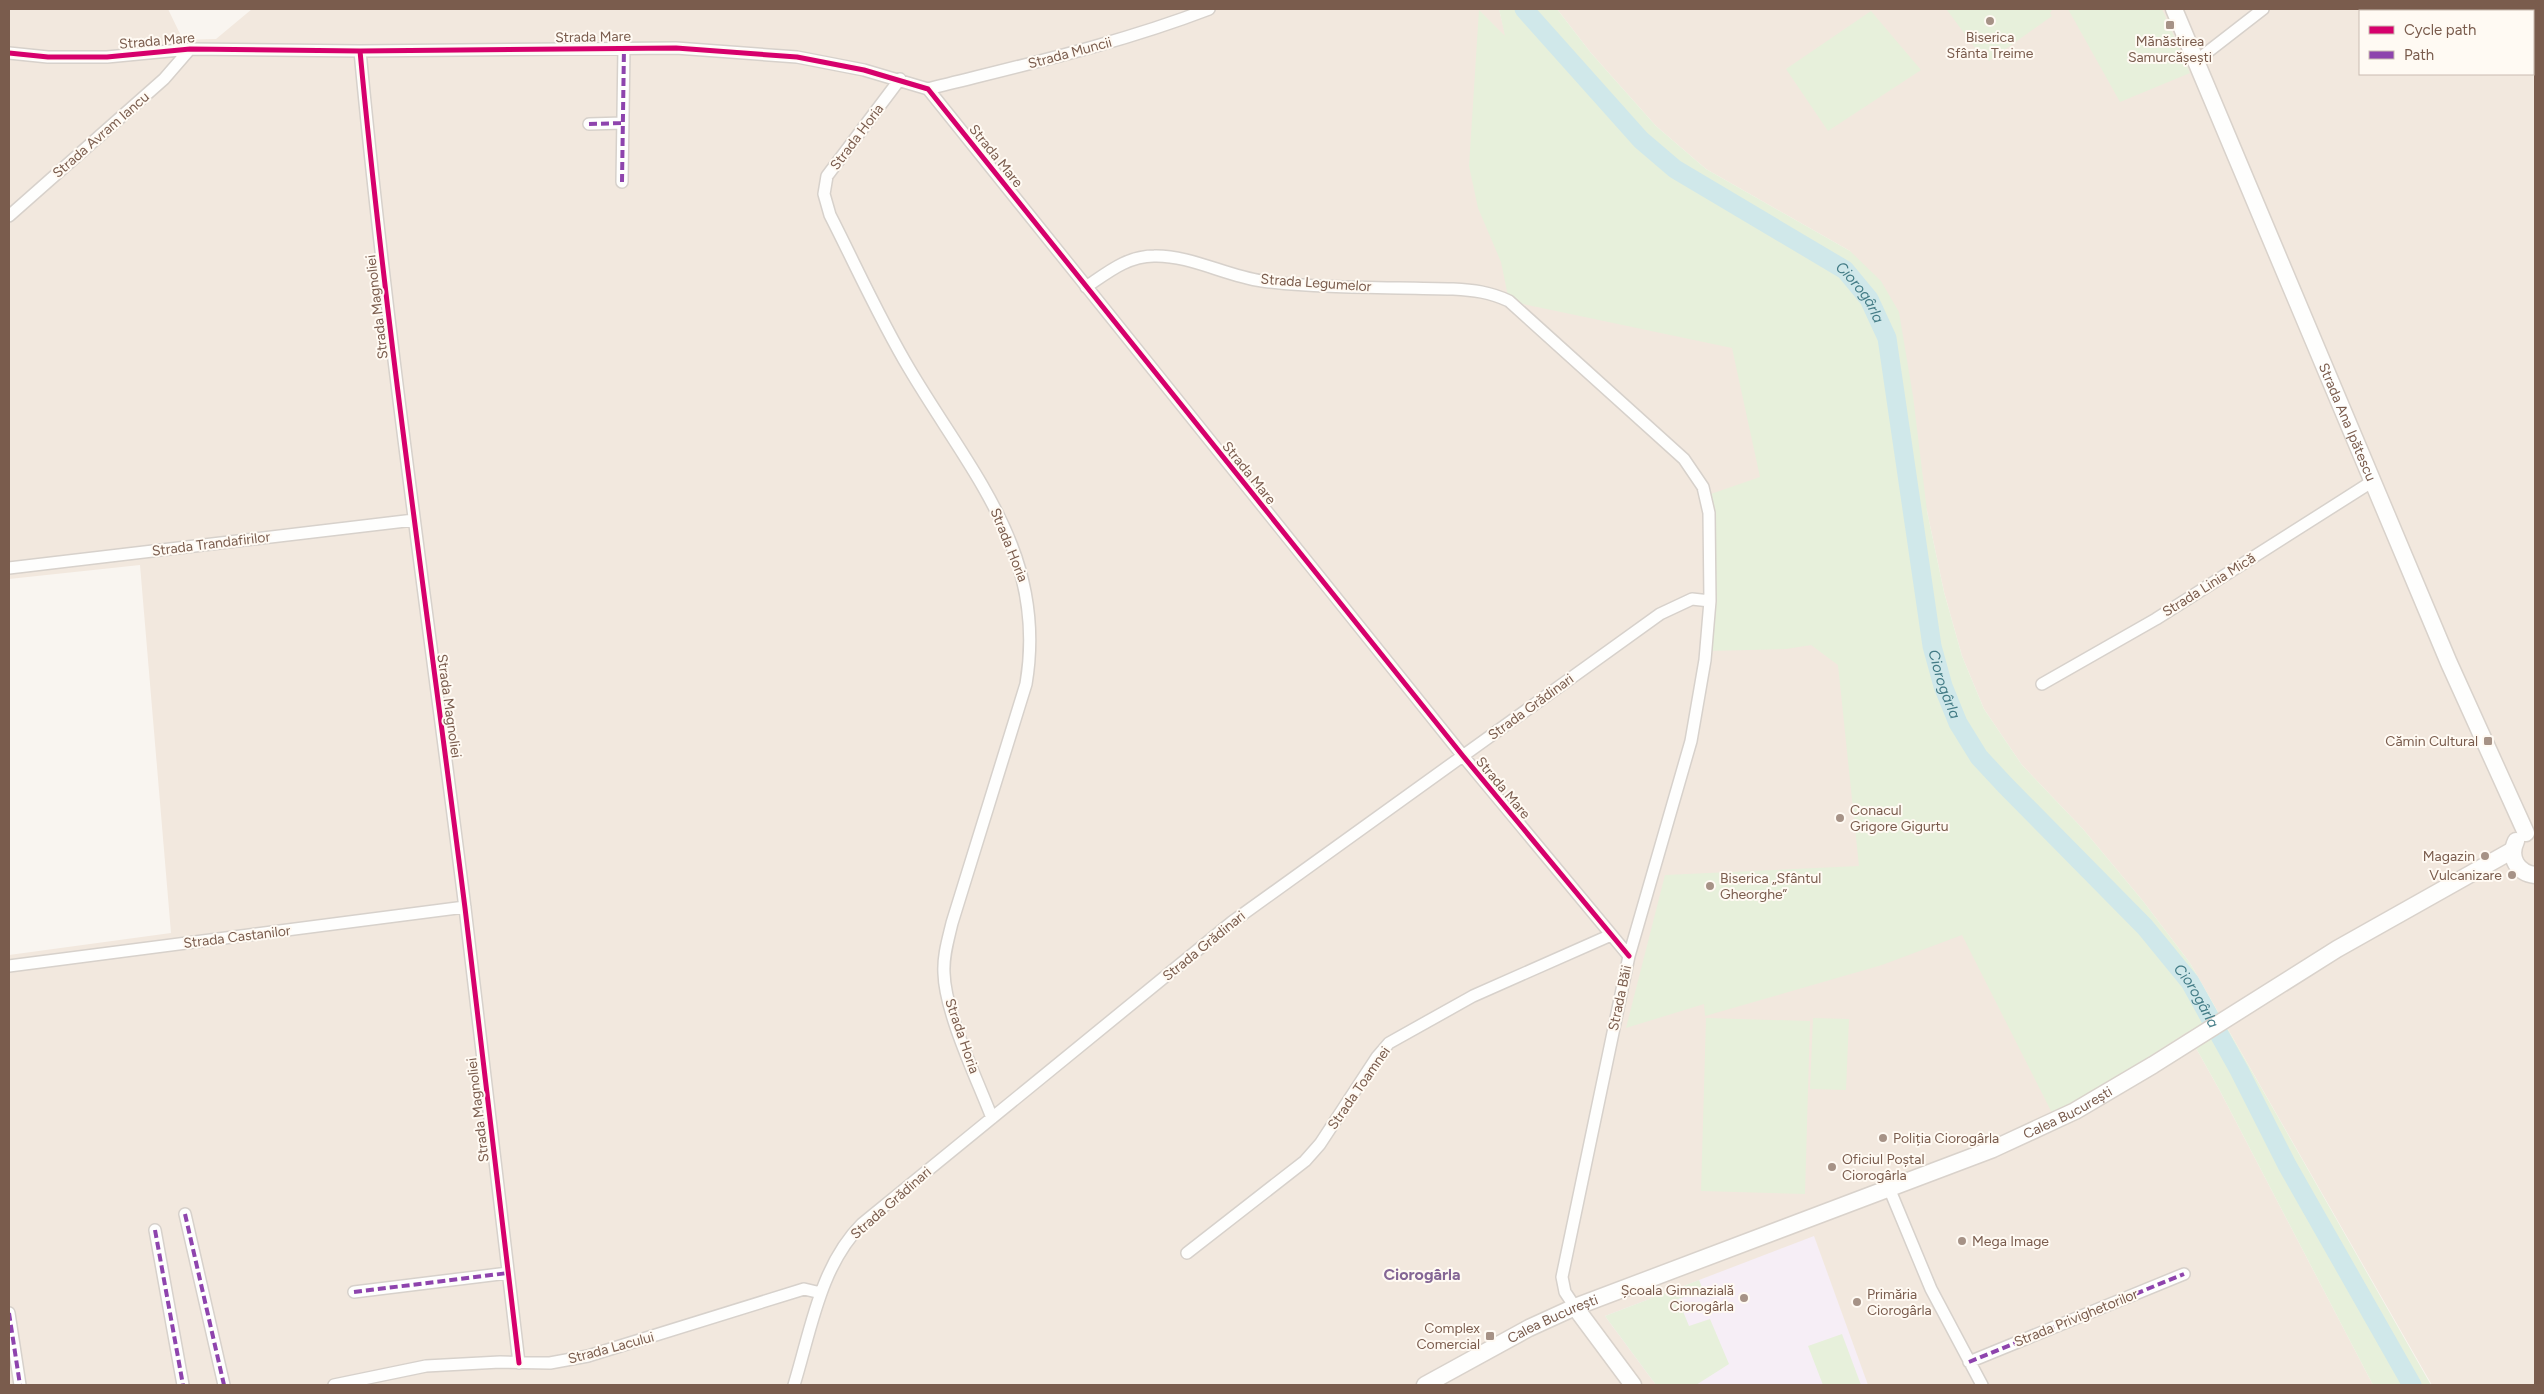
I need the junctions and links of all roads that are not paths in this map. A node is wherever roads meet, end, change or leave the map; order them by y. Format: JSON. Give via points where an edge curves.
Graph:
{"nodes":[{"id":1,"x":1209,"y":9,"type":"edge"},
{"id":2,"x":2174,"y":9,"type":"edge"},
{"id":3,"x":2263,"y":9,"type":"edge"},
{"id":4,"x":624,"y":48,"type":"junction"},
{"id":5,"x":190,"y":49,"type":"junction"},
{"id":6,"x":360,"y":51,"type":"junction"},
{"id":7,"x":9,"y":54,"type":"edge"},
{"id":8,"x":2196,"y":61,"type":"junction"},
{"id":9,"x":900,"y":79,"type":"junction"},
{"id":10,"x":928,"y":89,"type":"junction"},
{"id":11,"x":622,"y":123,"type":"junction"},
{"id":12,"x":589,"y":124,"type":"dead end"},
{"id":13,"x":622,"y":182,"type":"dead end"},
{"id":14,"x":9,"y":216,"type":"edge"},
{"id":15,"x":1086,"y":287,"type":"junction"},
{"id":16,"x":1496,"y":295,"type":"joint"},
{"id":17,"x":2373,"y":481,"type":"junction"},
{"id":18,"x":414,"y":520,"type":"junction"},
{"id":19,"x":9,"y":568,"type":"edge"},
{"id":20,"x":1710,"y":601,"type":"junction"},
{"id":21,"x":2042,"y":684,"type":"dead end"},
{"id":22,"x":1463,"y":756,"type":"junction"},
{"id":23,"x":2530,"y":832,"type":"edge"},
{"id":24,"x":2515,"y":857,"type":"junction"},
{"id":25,"x":2535,"y":875,"type":"edge"},
{"id":26,"x":465,"y":907,"type":"junction"},
{"id":27,"x":1611,"y":935,"type":"junction"},
{"id":28,"x":1629,"y":956,"type":"junction"},
{"id":29,"x":9,"y":966,"type":"edge"},
{"id":30,"x":992,"y":1118,"type":"junction"},
{"id":31,"x":1889,"y":1188,"type":"junction"},
{"id":32,"x":185,"y":1214,"type":"dead end"},
{"id":33,"x":155,"y":1230,"type":"dead end"},
{"id":34,"x":1187,"y":1253,"type":"dead end"},
{"id":35,"x":508,"y":1273,"type":"junction"},
{"id":36,"x":2184,"y":1274,"type":"dead end"},
{"id":37,"x":354,"y":1292,"type":"dead end"},
{"id":38,"x":821,"y":1293,"type":"junction"},
{"id":39,"x":1575,"y":1307,"type":"junction"},
{"id":40,"x":9,"y":1313,"type":"edge"},
{"id":41,"x":1969,"y":1362,"type":"junction"},
{"id":42,"x":519,"y":1363,"type":"junction"},
{"id":43,"x":20,"y":1385,"type":"edge"},
{"id":44,"x":183,"y":1385,"type":"edge"},
{"id":45,"x":224,"y":1385,"type":"edge"},
{"id":46,"x":334,"y":1385,"type":"edge"},
{"id":47,"x":794,"y":1385,"type":"edge"},
{"id":48,"x":1425,"y":1385,"type":"edge"},
{"id":49,"x":1633,"y":1385,"type":"edge"},
{"id":50,"x":1982,"y":1385,"type":"edge"}],
"edges":[{"from":1,"to":10,"type":"street","name":"Strada Muncii","via":[[1118,40]]},
{"from":2,"to":8,"type":"main road","name":"Strada Ana Ipătescu"},
{"from":3,"to":8,"type":"street"},
{"from":4,"to":6,"type":"street","name":"Strada Mare"},
{"from":4,"to":9,"type":"street","name":"Strada Mare","via":[[740,51],[798,57]]},
{"from":4,"to":11,"type":"street"},
{"from":5,"to":6,"type":"street","name":"Strada Mare"},
{"from":5,"to":7,"type":"street","name":"Strada Mare","via":[[107,57]]},
{"from":5,"to":14,"type":"street","name":"Strada Avram Iancu","via":[[164,79]]},
{"from":6,"to":18,"type":"street","name":"Strada Magnoliei"},
{"from":8,"to":17,"type":"main road","name":"Strada Ana Ipătescu"},
{"from":9,"to":10,"type":"street","name":"Strada Mare"},
{"from":9,"to":30,"type":"street","name":"Strada Horia","via":[[827,176],[824,194],[830,215],[910,371],[995,508],[1021,570],[1028,596],[1031,644],[1026,684],[952,924],[944,972],[950,1008]]},
{"from":10,"to":15,"type":"street","name":"Strada Mare"},
{"from":11,"to":12,"type":"street"},
{"from":11,"to":13,"type":"street"},
{"from":15,"to":16,"type":"street","name":"Strada Legumelor","via":[[1123,263],[1155,256],[1175,258],[1234,275],[1285,283],[1453,289]]},
{"from":15,"to":22,"type":"street","name":"Strada Mare"},
{"from":16,"to":20,"type":"street","name":"Strada Băii","via":[[1508,301],[1684,459],[1703,487],[1710,514]]},
{"from":17,"to":21,"type":"street","name":"Strada Linia Mică","via":[[2156,619]]},
{"from":17,"to":23,"type":"main road","name":"Strada Ana Ipătescu","via":[[2449,662]]},
{"from":18,"to":19,"type":"street","name":"Strada Trandafirilor"},
{"from":18,"to":26,"type":"street","name":"Strada Magnoliei"},
{"from":20,"to":22,"type":"street","name":"Strada Grădinari","via":[[1692,599],[1660,614]]},
{"from":20,"to":28,"type":"street","name":"Strada Băii","via":[[1705,660],[1691,741]]},
{"from":22,"to":27,"type":"street","name":"Strada Mare"},
{"from":22,"to":30,"type":"street","name":"Strada Grădinari","via":[[1232,922]]},
{"from":23,"to":24,"type":"main road","via":[[2517,840]]},
{"from":24,"to":25,"type":"main road","via":[[2528,874]]},
{"from":24,"to":31,"type":"main road","name":"Calea București","via":[[2461,880],[2337,949],[2173,1053],[2046,1126]]},
{"from":26,"to":29,"type":"street","name":"Strada Castanilor"},
{"from":26,"to":35,"type":"street","name":"Strada Magnoliei"},
{"from":27,"to":28,"type":"street","name":"Strada Mare"},
{"from":27,"to":34,"type":"street","name":"Strada Toamnei","via":[[1473,996],[1389,1043],[1305,1161]]},
{"from":28,"to":39,"type":"street","name":"Strada Băii","via":[[1562,1277],[1565,1292]]},
{"from":30,"to":38,"type":"street","name":"Strada Grădinari","via":[[850,1236]]},
{"from":31,"to":39,"type":"main road","name":"Calea București"},
{"from":31,"to":41,"type":"street","via":[[1931,1289]]},
{"from":32,"to":45,"type":"street"},
{"from":33,"to":44,"type":"street"},
{"from":35,"to":37,"type":"street"},
{"from":35,"to":42,"type":"street","name":"Strada Magnoliei"},
{"from":36,"to":41,"type":"street","name":"Strada Privighetorilor"},
{"from":38,"to":42,"type":"street","name":"Strada Lacului","via":[[804,1289],[588,1356]]},
{"from":38,"to":47,"type":"street","name":"Strada Grădinari"},
{"from":39,"to":48,"type":"main road","name":"Calea București","via":[[1529,1328]]},
{"from":39,"to":49,"type":"main road"},
{"from":40,"to":43,"type":"street"},
{"from":41,"to":50,"type":"street"},
{"from":42,"to":46,"type":"street","name":"Strada Lacului","via":[[426,1366]]}]}
